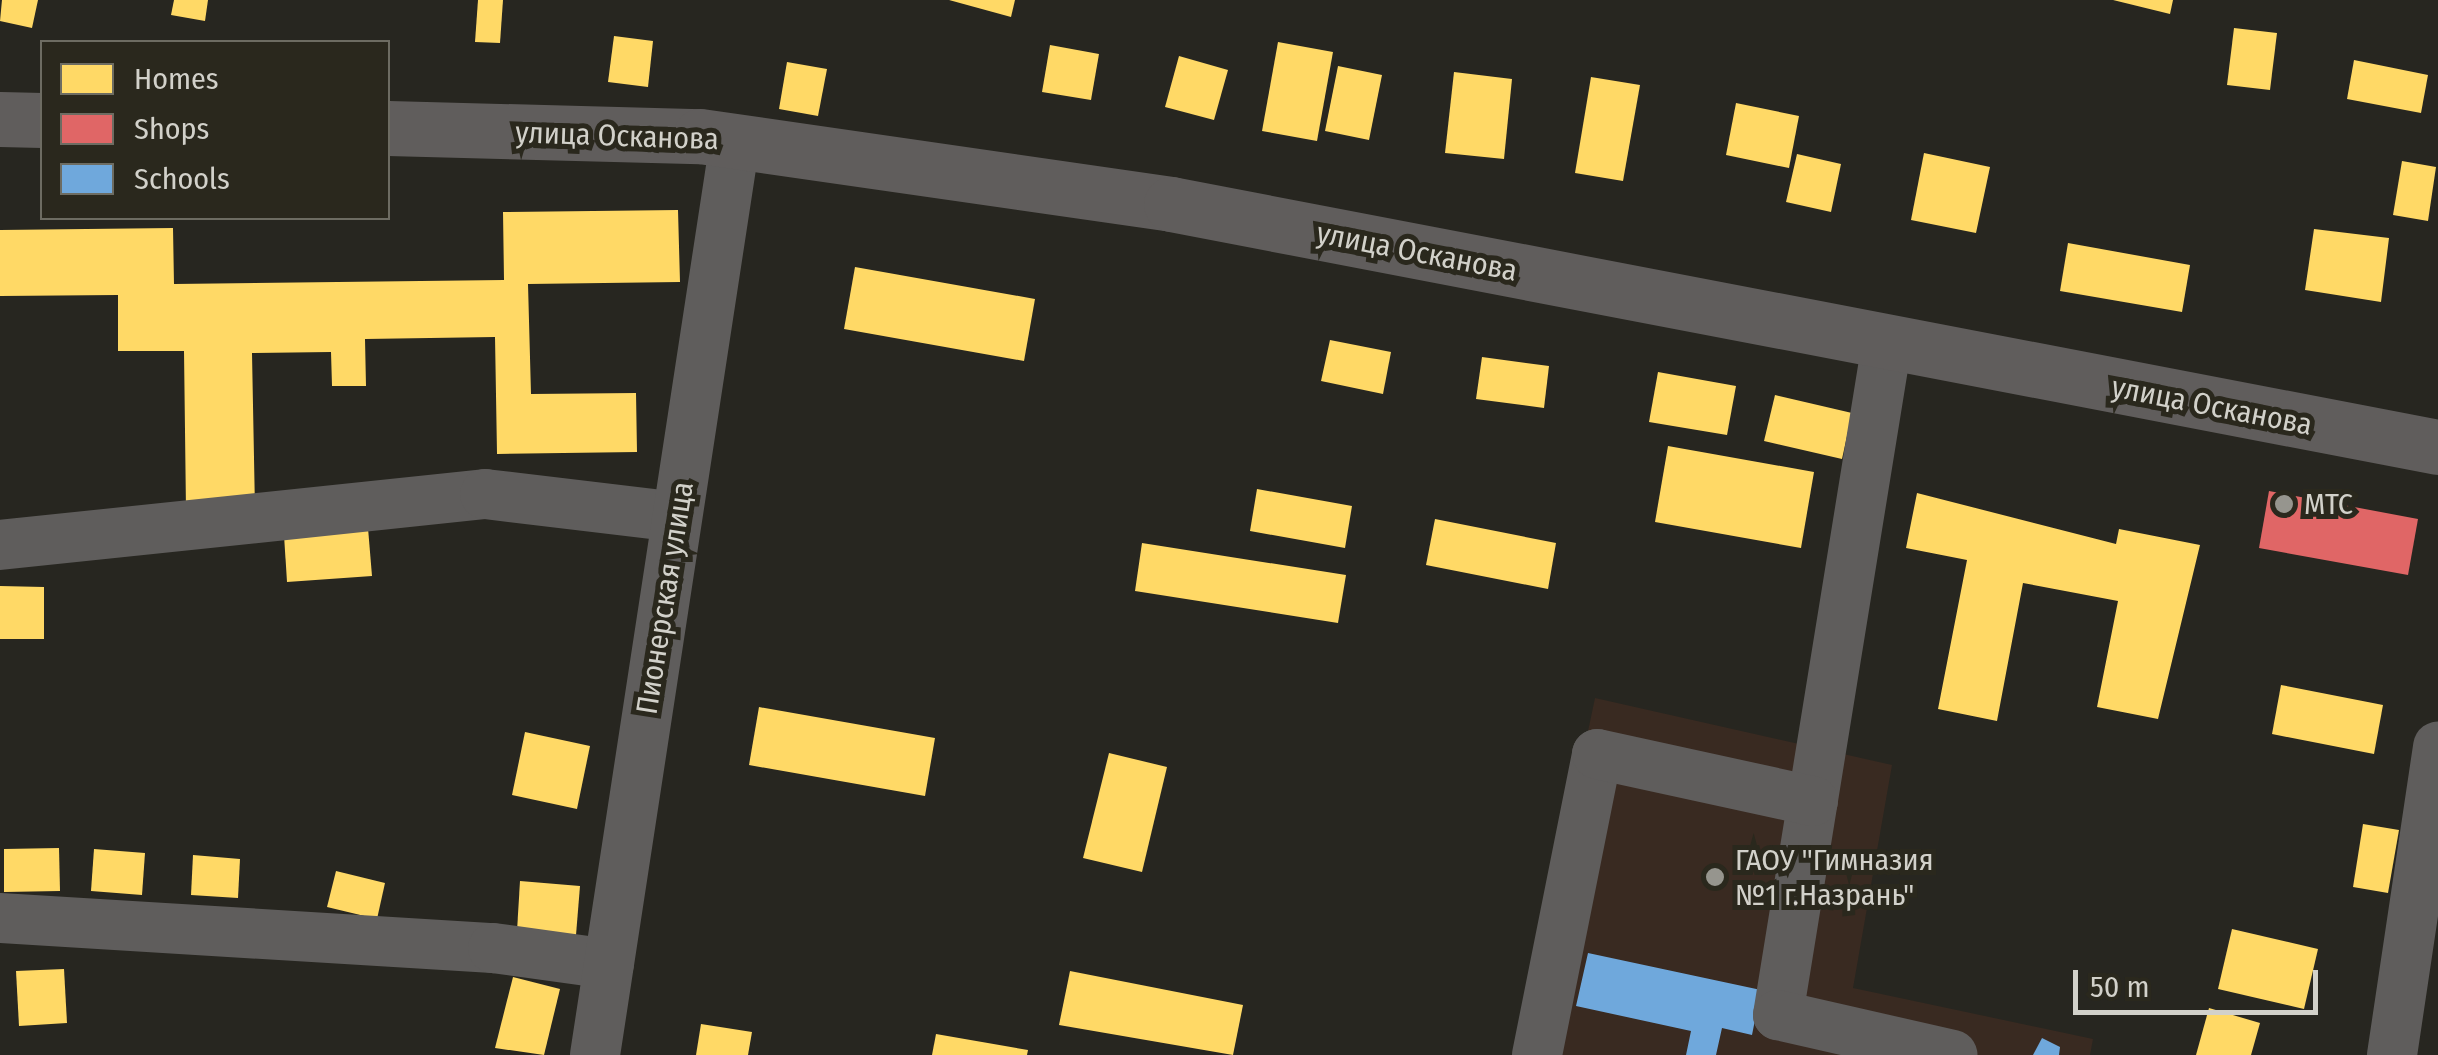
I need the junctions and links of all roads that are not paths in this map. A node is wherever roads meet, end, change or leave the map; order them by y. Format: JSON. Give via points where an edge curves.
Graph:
{"nodes":[{"id":1,"x":0,"y":120,"type":"edge"},
{"id":2,"x":40,"y":120,"type":"edge"},
{"id":3,"x":390,"y":128,"type":"edge"},
{"id":4,"x":736,"y":141,"type":"junction"},
{"id":5,"x":1887,"y":343,"type":"junction"},
{"id":6,"x":2438,"y":447,"type":"edge"},
{"id":7,"x":678,"y":518,"type":"junction"},
{"id":8,"x":0,"y":545,"type":"edge"},
{"id":9,"x":2438,"y":746,"type":"edge"},
{"id":10,"x":1813,"y":801,"type":"junction"},
{"id":11,"x":0,"y":918,"type":"edge"},
{"id":12,"x":608,"y":964,"type":"junction"},
{"id":13,"x":2409,"y":1035,"type":"edge"},
{"id":14,"x":594,"y":1055,"type":"edge"},
{"id":15,"x":1538,"y":1055,"type":"edge"},
{"id":16,"x":1952,"y":1055,"type":"edge"}],
"edges":[{"from":1,"to":2,"type":"main road"},
{"from":3,"to":4,"type":"main road","name":"улица Осканова"},
{"from":4,"to":5,"type":"main road","name":"улица Осканова","via":[[1170,204]]},
{"from":4,"to":7,"type":"street","name":"Пионерская улица"},
{"from":5,"to":6,"type":"main road","name":"улица Осканова"},
{"from":5,"to":10,"type":"street"},
{"from":7,"to":8,"type":"street","via":[[485,494]]},
{"from":7,"to":12,"type":"street","name":"Пионерская улица"},
{"from":9,"to":13,"type":"street"},
{"from":10,"to":15,"type":"street","via":[[1597,754]]},
{"from":10,"to":16,"type":"street","via":[[1778,1015]]},
{"from":11,"to":12,"type":"street","via":[[493,948]]},
{"from":12,"to":14,"type":"street","name":"Пионерская улица"}]}
